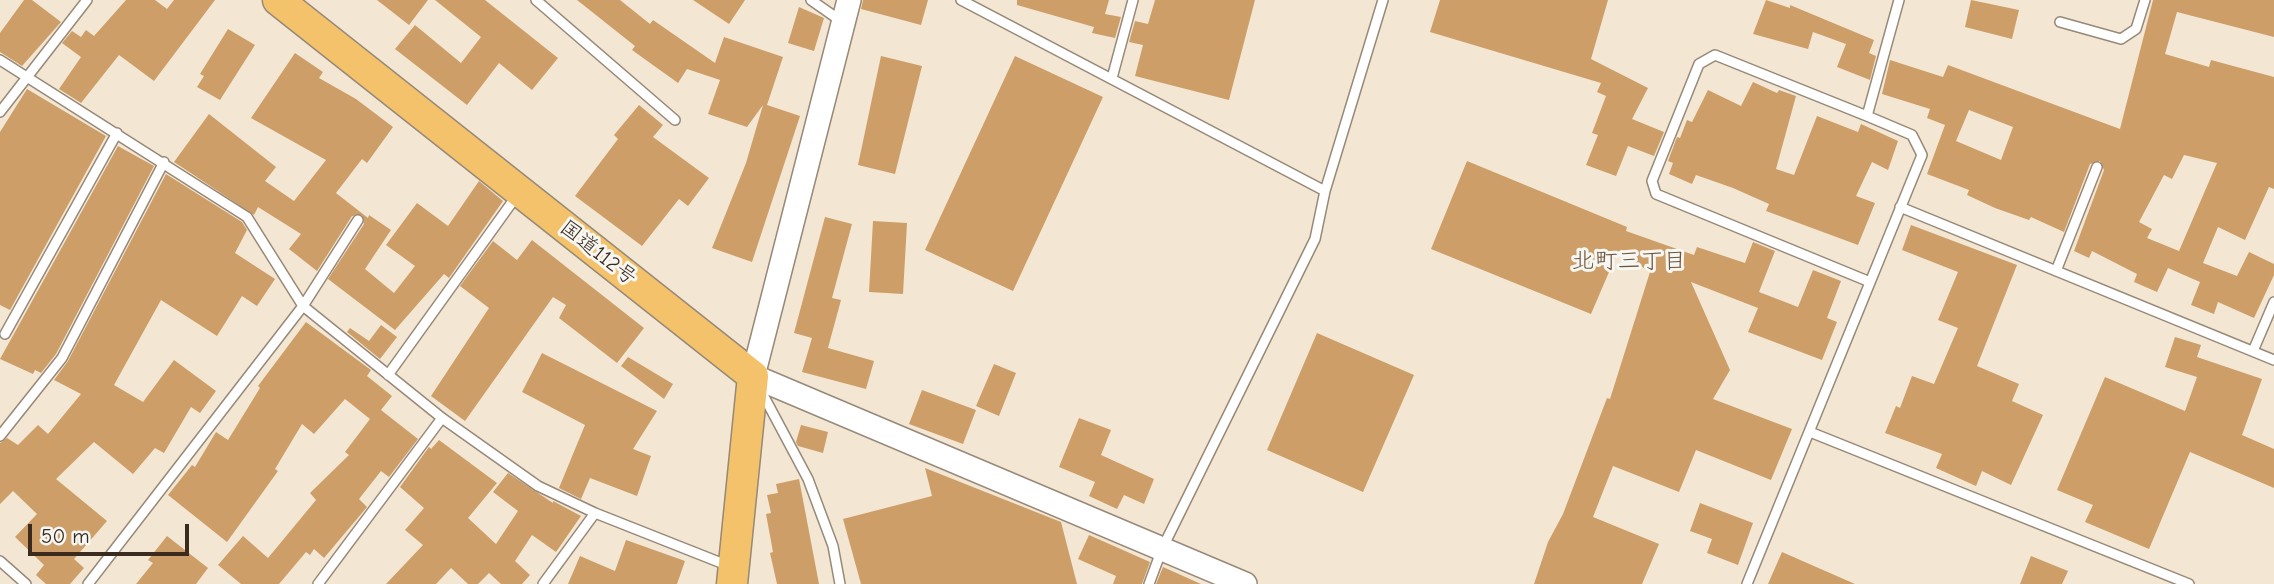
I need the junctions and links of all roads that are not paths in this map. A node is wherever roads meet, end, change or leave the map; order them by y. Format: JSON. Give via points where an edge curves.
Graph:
{"nodes":[{"id":1,"x":87,"y":0,"type":"edge"},
{"id":2,"x":278,"y":0,"type":"edge"},
{"id":3,"x":536,"y":0,"type":"edge"},
{"id":4,"x":811,"y":0,"type":"edge"},
{"id":5,"x":961,"y":0,"type":"edge"},
{"id":6,"x":1133,"y":0,"type":"edge"},
{"id":7,"x":1383,"y":0,"type":"edge"},
{"id":8,"x":1899,"y":0,"type":"edge"},
{"id":9,"x":2145,"y":0,"type":"edge"},
{"id":10,"x":846,"y":11,"type":"edge"},
{"id":11,"x":2060,"y":22,"type":"dead end"},
{"id":12,"x":0,"y":60,"type":"edge"},
{"id":13,"x":25,"y":76,"type":"junction"},
{"id":14,"x":1111,"y":78,"type":"junction"},
{"id":15,"x":0,"y":112,"type":"edge"},
{"id":16,"x":1867,"y":116,"type":"junction"},
{"id":17,"x":675,"y":120,"type":"dead end"},
{"id":18,"x":117,"y":133,"type":"junction"},
{"id":19,"x":164,"y":162,"type":"junction"},
{"id":20,"x":2097,"y":167,"type":"dead end"},
{"id":21,"x":1325,"y":191,"type":"junction"},
{"id":22,"x":520,"y":192,"type":"junction"},
{"id":23,"x":1900,"y":207,"type":"junction"},
{"id":24,"x":358,"y":220,"type":"dead end"},
{"id":25,"x":2056,"y":271,"type":"junction"},
{"id":26,"x":1870,"y":282,"type":"junction"},
{"id":27,"x":2274,"y":302,"type":"edge"},
{"id":28,"x":303,"y":306,"type":"junction"},
{"id":29,"x":5,"y":334,"type":"dead end"},
{"id":30,"x":2253,"y":351,"type":"junction"},
{"id":31,"x":2274,"y":360,"type":"edge"},
{"id":32,"x":388,"y":375,"type":"junction"},
{"id":33,"x":753,"y":376,"type":"junction"},
{"id":34,"x":442,"y":418,"type":"junction"},
{"id":35,"x":1810,"y":432,"type":"junction"},
{"id":36,"x":0,"y":436,"type":"edge"},
{"id":37,"x":595,"y":513,"type":"junction"},
{"id":38,"x":1162,"y":549,"type":"junction"},
{"id":39,"x":0,"y":561,"type":"edge"},
{"id":40,"x":733,"y":576,"type":"edge"},
{"id":41,"x":26,"y":584,"type":"edge"},
{"id":42,"x":88,"y":584,"type":"edge"},
{"id":43,"x":318,"y":584,"type":"edge"},
{"id":44,"x":543,"y":584,"type":"edge"},
{"id":45,"x":840,"y":584,"type":"edge"},
{"id":46,"x":1149,"y":584,"type":"edge"},
{"id":47,"x":1245,"y":584,"type":"edge"},
{"id":48,"x":1747,"y":584,"type":"edge"},
{"id":49,"x":2189,"y":584,"type":"edge"}],
"edges":[{"from":1,"to":13,"type":"lane"},
{"from":2,"to":22,"type":"highway","name":"国道112号"},
{"from":3,"to":17,"type":"lane"},
{"from":4,"to":10,"type":"lane"},
{"from":5,"to":14,"type":"lane"},
{"from":6,"to":14,"type":"lane"},
{"from":7,"to":21,"type":"lane"},
{"from":8,"to":16,"type":"lane"},
{"from":9,"to":11,"type":"lane","via":[[2136,29],[2121,38]]},
{"from":10,"to":33,"type":"street"},
{"from":12,"to":13,"type":"lane"},
{"from":13,"to":15,"type":"lane"},
{"from":13,"to":18,"type":"lane"},
{"from":14,"to":21,"type":"lane"},
{"from":16,"to":23,"type":"lane","via":[[1912,135],[1922,155]]},
{"from":16,"to":26,"type":"lane","via":[[1715,55],[1699,64],[1651,181],[1656,194]]},
{"from":18,"to":19,"type":"lane"},
{"from":18,"to":29,"type":"lane"},
{"from":19,"to":28,"type":"lane","via":[[247,217]]},
{"from":19,"to":36,"type":"lane","via":[[62,358]]},
{"from":20,"to":25,"type":"lane"},
{"from":21,"to":38,"type":"lane","via":[[1315,239]]},
{"from":22,"to":32,"type":"lane"},
{"from":22,"to":33,"type":"highway","name":"国道112号"},
{"from":23,"to":25,"type":"lane"},
{"from":23,"to":26,"type":"lane"},
{"from":24,"to":28,"type":"lane"},
{"from":25,"to":30,"type":"lane"},
{"from":26,"to":35,"type":"lane"},
{"from":27,"to":30,"type":"lane"},
{"from":28,"to":32,"type":"lane"},
{"from":28,"to":42,"type":"lane"},
{"from":30,"to":31,"type":"lane"},
{"from":32,"to":34,"type":"lane"},
{"from":33,"to":38,"type":"street"},
{"from":33,"to":40,"type":"highway"},
{"from":33,"to":45,"type":"lane","via":[[808,479],[833,546]]},
{"from":34,"to":37,"type":"lane","via":[[538,486]]},
{"from":34,"to":43,"type":"lane"},
{"from":35,"to":48,"type":"lane"},
{"from":35,"to":49,"type":"lane"},
{"from":37,"to":40,"type":"lane"},
{"from":37,"to":44,"type":"lane"},
{"from":38,"to":46,"type":"lane"},
{"from":38,"to":47,"type":"street"},
{"from":39,"to":41,"type":"lane"}]}
